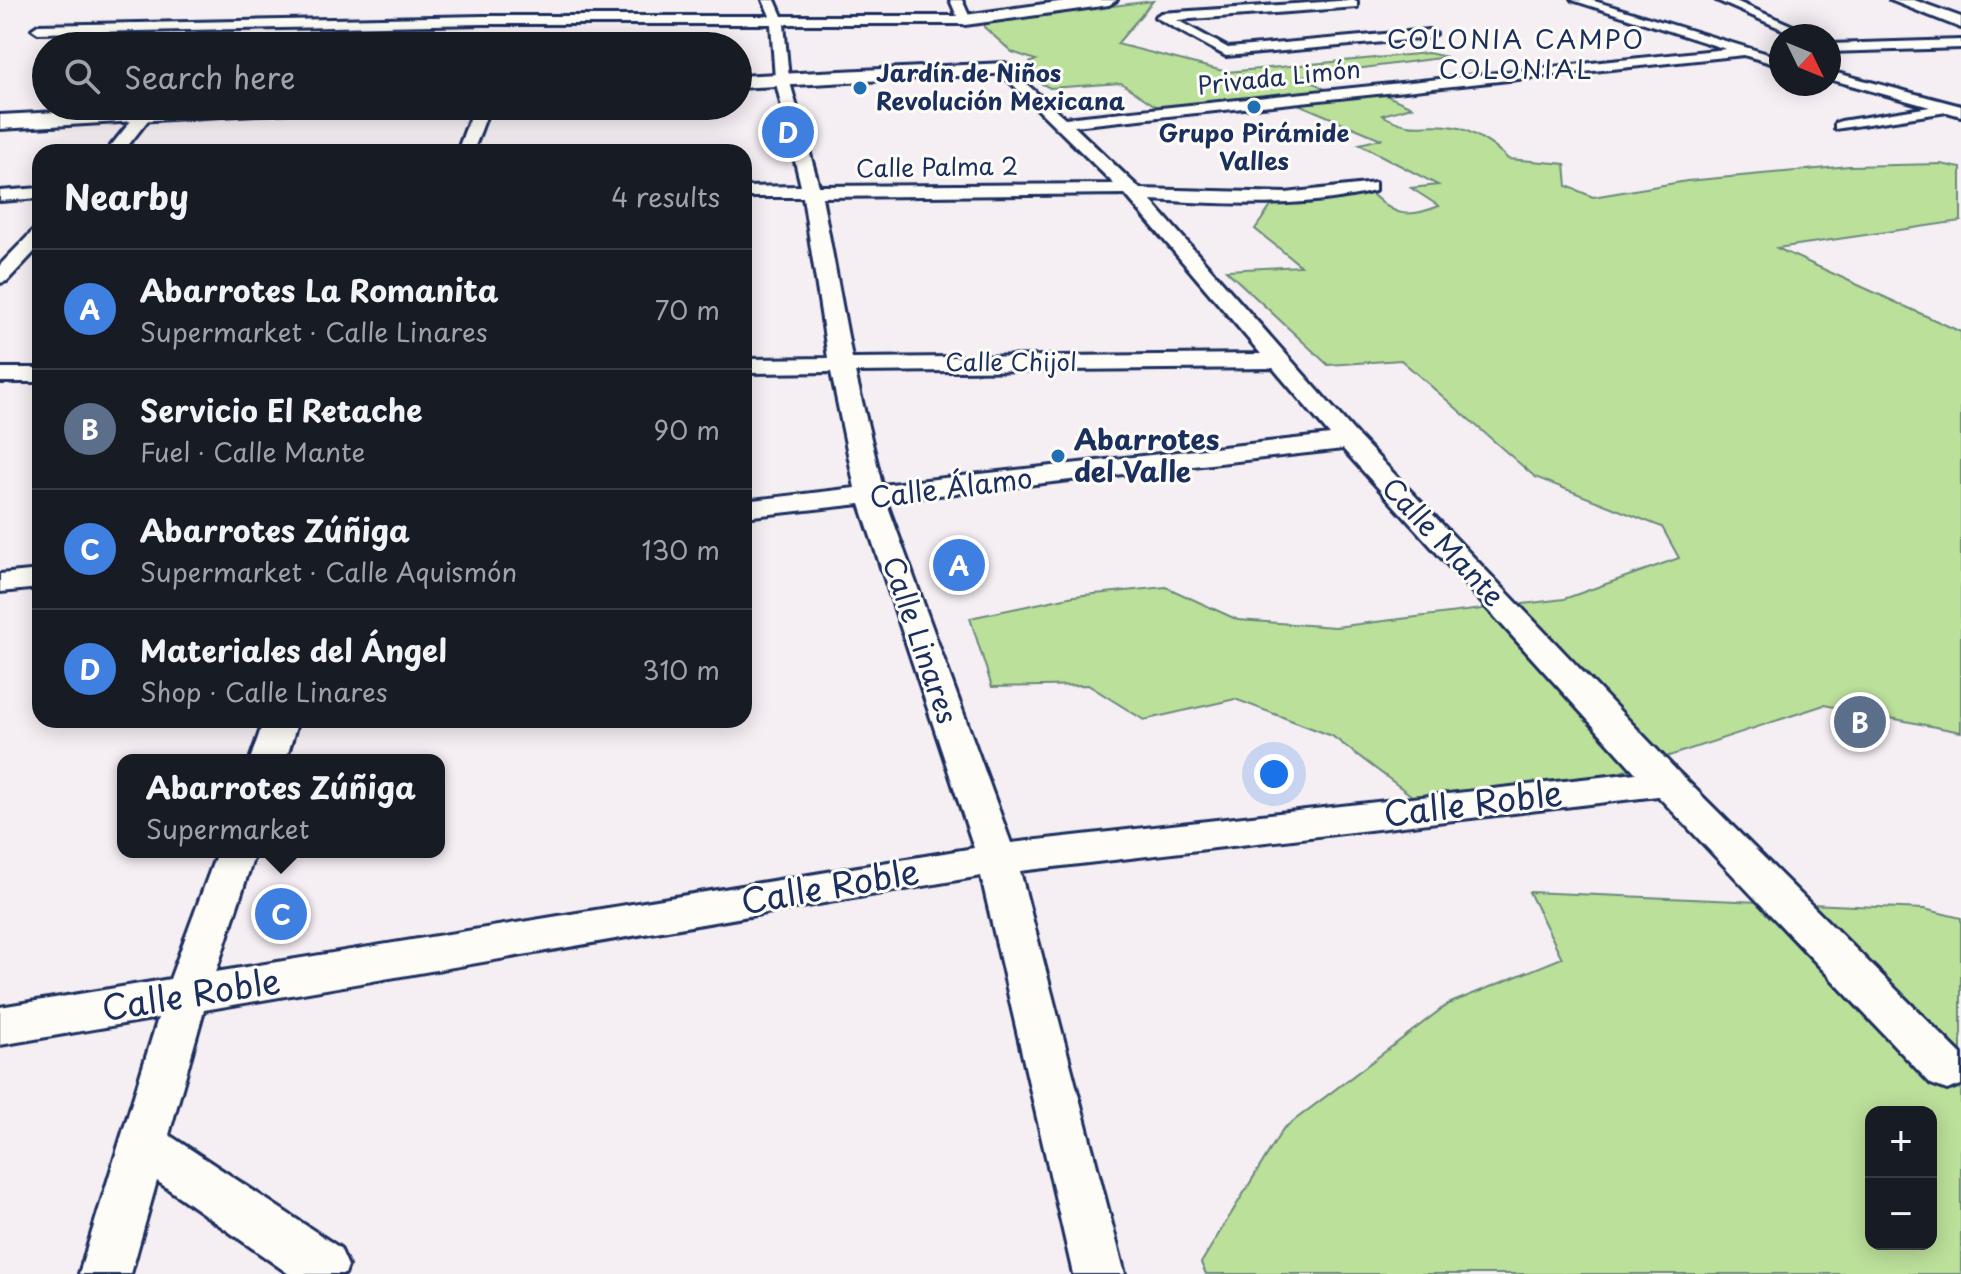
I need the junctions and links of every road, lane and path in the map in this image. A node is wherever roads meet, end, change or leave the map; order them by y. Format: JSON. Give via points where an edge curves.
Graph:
{"nodes":[{"id":1,"x":535,"y":0,"type":"edge"},
{"id":2,"x":956,"y":0,"type":"edge"},
{"id":3,"x":1102,"y":0,"type":"edge"},
{"id":4,"x":1191,"y":0,"type":"edge"},
{"id":5,"x":1578,"y":0,"type":"edge"},
{"id":6,"x":1722,"y":0,"type":"edge"},
{"id":7,"x":1898,"y":0,"type":"edge"},
{"id":8,"x":1353,"y":4,"type":"dead end"},
{"id":9,"x":1275,"y":9,"type":"junction"},
{"id":10,"x":773,"y":10,"type":"edge"},
{"id":11,"x":1217,"y":13,"type":"junction"},
{"id":12,"x":210,"y":18,"type":"junction"},
{"id":13,"x":1958,"y":20,"type":"edge"},
{"id":14,"x":1302,"y":22,"type":"dead end"},
{"id":15,"x":1780,"y":24,"type":"edge"},
{"id":16,"x":516,"y":27,"type":"junction"},
{"id":17,"x":38,"y":29,"type":"dead end"},
{"id":18,"x":1315,"y":29,"type":"dead end"},
{"id":19,"x":201,"y":32,"type":"edge"},
{"id":20,"x":975,"y":32,"type":"junction"},
{"id":21,"x":1429,"y":34,"type":"dead end"},
{"id":22,"x":1341,"y":42,"type":"junction"},
{"id":23,"x":1716,"y":44,"type":"junction"},
{"id":24,"x":1961,"y":44,"type":"edge"},
{"id":25,"x":1841,"y":46,"type":"edge"},
{"id":26,"x":1769,"y":51,"type":"edge"},
{"id":27,"x":1741,"y":52,"type":"junction"},
{"id":28,"x":1769,"y":59,"type":"edge"},
{"id":29,"x":1005,"y":69,"type":"junction"},
{"id":30,"x":1841,"y":78,"type":"edge"},
{"id":31,"x":782,"y":79,"type":"junction"},
{"id":32,"x":752,"y":81,"type":"edge"},
{"id":33,"x":1957,"y":110,"type":"edge"},
{"id":34,"x":32,"y":119,"type":"edge"},
{"id":35,"x":141,"y":120,"type":"edge"},
{"id":36,"x":477,"y":120,"type":"edge"},
{"id":37,"x":0,"y":122,"type":"edge"},
{"id":38,"x":1061,"y":123,"type":"junction"},
{"id":39,"x":1841,"y":126,"type":"dead end"},
{"id":40,"x":121,"y":144,"type":"edge"},
{"id":41,"x":468,"y":144,"type":"edge"},
{"id":42,"x":1369,"y":187,"type":"dead end"},
{"id":43,"x":752,"y":192,"type":"edge"},
{"id":44,"x":1132,"y":192,"type":"junction"},
{"id":45,"x":32,"y":194,"type":"edge"},
{"id":46,"x":812,"y":194,"type":"junction"},
{"id":47,"x":0,"y":196,"type":"edge"},
{"id":48,"x":32,"y":243,"type":"edge"},
{"id":49,"x":0,"y":277,"type":"edge"},
{"id":50,"x":1278,"y":361,"type":"junction"},
{"id":51,"x":841,"y":364,"type":"junction"},
{"id":52,"x":752,"y":366,"type":"edge"},
{"id":53,"x":0,"y":375,"type":"edge"},
{"id":54,"x":32,"y":375,"type":"edge"},
{"id":55,"x":1349,"y":441,"type":"junction"},
{"id":56,"x":871,"y":497,"type":"junction"},
{"id":57,"x":752,"y":508,"type":"edge"},
{"id":58,"x":32,"y":580,"type":"edge"},
{"id":59,"x":0,"y":583,"type":"edge"},
{"id":60,"x":278,"y":728,"type":"edge"},
{"id":61,"x":270,"y":754,"type":"edge"},
{"id":62,"x":1666,"y":782,"type":"junction"},
{"id":63,"x":234,"y":858,"type":"edge"},
{"id":64,"x":997,"y":859,"type":"junction"},
{"id":65,"x":186,"y":996,"type":"junction"},
{"id":66,"x":0,"y":1026,"type":"edge"},
{"id":67,"x":1947,"y":1070,"type":"dead end"},
{"id":68,"x":143,"y":1144,"type":"junction"},
{"id":69,"x":322,"y":1266,"type":"dead end"},
{"id":70,"x":105,"y":1274,"type":"edge"},
{"id":71,"x":1099,"y":1274,"type":"edge"}],
"edges":[{"from":1,"to":16,"type":"street"},
{"from":2,"to":20,"type":"street","name":"Calle Mante"},
{"from":3,"to":20,"type":"street"},
{"from":4,"to":11,"type":"street"},
{"from":5,"to":23,"type":"street"},
{"from":6,"to":15,"type":"street"},
{"from":7,"to":13,"type":"street"},
{"from":8,"to":9,"type":"street"},
{"from":9,"to":11,"type":"street"},
{"from":9,"to":14,"type":"street"},
{"from":10,"to":16,"type":"street"},
{"from":10,"to":20,"type":"street"},
{"from":10,"to":31,"type":"street","name":"Calle Linares"},
{"from":11,"to":22,"type":"street","via":[[1157,18],[1226,52]]},
{"from":12,"to":16,"type":"street","via":[[484,15]]},
{"from":12,"to":17,"type":"street"},
{"from":12,"to":19,"type":"street"},
{"from":18,"to":22,"type":"street"},
{"from":20,"to":29,"type":"street","name":"Calle Mante"},
{"from":21,"to":22,"type":"street"},
{"from":23,"to":26,"type":"street"},
{"from":23,"to":27,"type":"street"},
{"from":24,"to":25,"type":"street"},
{"from":27,"to":28,"type":"street"},
{"from":27,"to":38,"type":"street","name":"Privada Limón"},
{"from":29,"to":31,"type":"street"},
{"from":29,"to":38,"type":"street","name":"Calle Mante"},
{"from":30,"to":33,"type":"street"},
{"from":31,"to":32,"type":"street"},
{"from":31,"to":46,"type":"street","name":"Calle Linares"},
{"from":33,"to":39,"type":"street"},
{"from":34,"to":37,"type":"street"},
{"from":35,"to":40,"type":"street"},
{"from":36,"to":41,"type":"street"},
{"from":38,"to":44,"type":"street","name":"Calle Mante"},
{"from":42,"to":44,"type":"street","name":"Calle Palma 2","via":[[1276,197]]},
{"from":43,"to":46,"type":"street","name":"Calle Palma 2"},
{"from":44,"to":46,"type":"street","name":"Calle Palma 2"},
{"from":44,"to":50,"type":"street","name":"Calle Mante"},
{"from":45,"to":47,"type":"street"},
{"from":46,"to":51,"type":"street","name":"Calle Linares"},
{"from":48,"to":49,"type":"street"},
{"from":50,"to":51,"type":"street","name":"Calle Chijol"},
{"from":50,"to":55,"type":"street","name":"Calle Mante"},
{"from":51,"to":52,"type":"street","name":"Calle Chijol"},
{"from":51,"to":56,"type":"street","name":"Calle Linares"},
{"from":53,"to":54,"type":"street"},
{"from":55,"to":56,"type":"street","name":"Calle Álamo"},
{"from":55,"to":62,"type":"street","name":"Calle Mante"},
{"from":56,"to":57,"type":"street","name":"Calle Álamo"},
{"from":56,"to":64,"type":"street","name":"Calle Linares"},
{"from":58,"to":59,"type":"street"},
{"from":60,"to":61,"type":"street"},
{"from":62,"to":64,"type":"street","name":"Calle Roble"},
{"from":62,"to":67,"type":"street","name":"Calle Mante"},
{"from":63,"to":65,"type":"street"},
{"from":64,"to":65,"type":"street","name":"Calle Roble"},
{"from":64,"to":71,"type":"street","name":"Calle Linares"},
{"from":65,"to":66,"type":"street","name":"Calle Roble"},
{"from":65,"to":68,"type":"street"},
{"from":68,"to":69,"type":"street"},
{"from":68,"to":70,"type":"street"}]}
